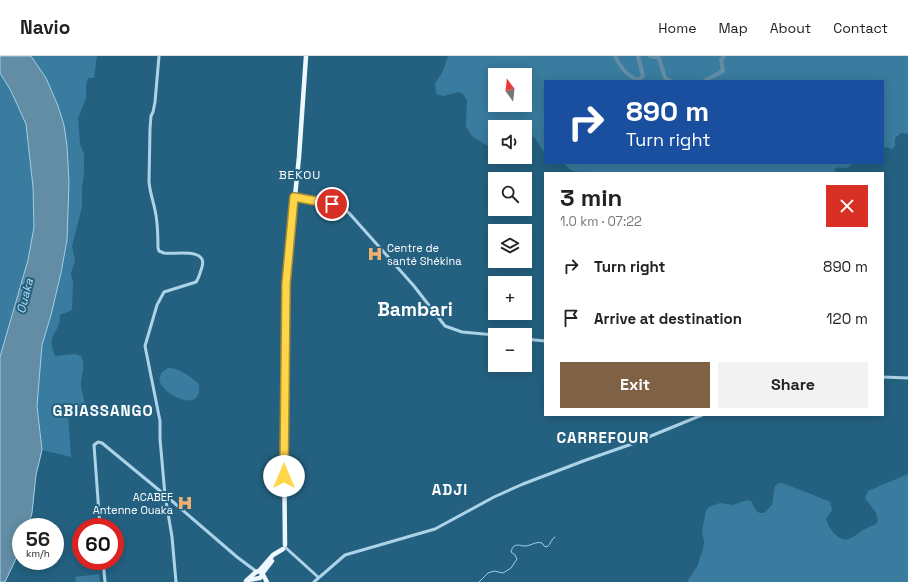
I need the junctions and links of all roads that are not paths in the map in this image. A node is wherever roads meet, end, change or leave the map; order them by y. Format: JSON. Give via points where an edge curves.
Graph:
{"nodes":[{"id":1,"x":159,"y":56,"type":"edge"},
{"id":2,"x":306,"y":56,"type":"edge"},
{"id":3,"x":294,"y":197,"type":"junction"},
{"id":4,"x":488,"y":334,"type":"edge"},
{"id":5,"x":532,"y":340,"type":"edge"},
{"id":6,"x":544,"y":341,"type":"edge"},
{"id":7,"x":884,"y":377,"type":"edge"},
{"id":8,"x":908,"y":378,"type":"edge"},
{"id":9,"x":700,"y":416,"type":"edge"},
{"id":10,"x":165,"y":495,"type":"junction"},
{"id":11,"x":99,"y":518,"type":"edge"},
{"id":12,"x":285,"y":548,"type":"junction"},
{"id":13,"x":104,"y":570,"type":"edge"},
{"id":14,"x":259,"y":574,"type":"junction"},
{"id":15,"x":318,"y":577,"type":"junction"},
{"id":16,"x":105,"y":582,"type":"edge"},
{"id":17,"x":176,"y":582,"type":"edge"},
{"id":18,"x":244,"y":582,"type":"edge"},
{"id":19,"x":266,"y":582,"type":"edge"},
{"id":20,"x":314,"y":582,"type":"edge"}],
"edges":[{"from":1,"to":10,"type":"street","via":[[155,102],[151,116],[149,182],[157,222],[158,248],[159,252],[164,254],[195,254],[199,256],[202,264],[196,282],[164,292],[161,296],[145,346],[160,421]]},
{"from":2,"to":3,"type":"main road"},
{"from":3,"to":4,"type":"street","via":[[342,207],[414,286],[445,326],[462,332]]},
{"from":3,"to":12,"type":"main road","via":[[286,284]]},
{"from":5,"to":6,"type":"street"},
{"from":7,"to":8,"type":"street"},
{"from":9,"to":15,"type":"street","via":[[523,484],[435,528],[345,555]]},
{"from":10,"to":11,"type":"street","via":[[102,443],[96,443],[94,445]]},
{"from":10,"to":14,"type":"street"},
{"from":10,"to":17,"type":"street"},
{"from":12,"to":14,"type":"main road","via":[[278,552]]},
{"from":12,"to":15,"type":"street"},
{"from":13,"to":16,"type":"street"},
{"from":14,"to":18,"type":"main road"},
{"from":14,"to":19,"type":"main road"},
{"from":15,"to":20,"type":"street"}]}
